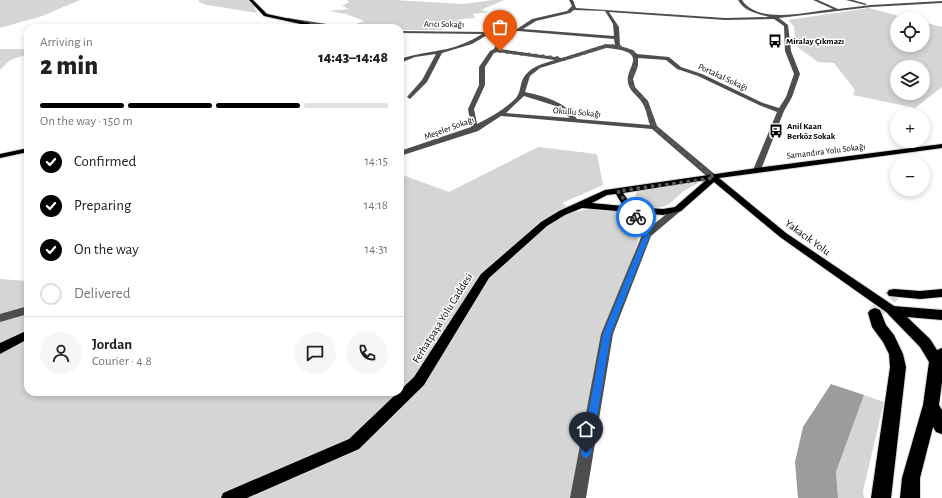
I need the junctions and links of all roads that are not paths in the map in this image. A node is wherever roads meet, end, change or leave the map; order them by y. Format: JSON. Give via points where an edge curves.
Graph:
{"nodes":[{"id":1,"x":251,"y":0,"type":"edge"},
{"id":2,"x":571,"y":0,"type":"edge"},
{"id":3,"x":740,"y":0,"type":"edge"},
{"id":4,"x":815,"y":0,"type":"edge"},
{"id":5,"x":848,"y":0,"type":"edge"},
{"id":6,"x":890,"y":0,"type":"edge"},
{"id":7,"x":942,"y":2,"type":"edge"},
{"id":8,"x":906,"y":4,"type":"junction"},
{"id":9,"x":871,"y":6,"type":"junction"},
{"id":10,"x":573,"y":9,"type":"junction"},
{"id":11,"x":838,"y":9,"type":"junction"},
{"id":12,"x":606,"y":10,"type":"junction"},
{"id":13,"x":775,"y":18,"type":"junction"},
{"id":14,"x":288,"y":19,"type":"junction"},
{"id":15,"x":302,"y":24,"type":"edge"},
{"id":16,"x":320,"y":24,"type":"edge"},
{"id":17,"x":518,"y":30,"type":"junction"},
{"id":18,"x":404,"y":32,"type":"edge"},
{"id":19,"x":504,"y":32,"type":"junction"},
{"id":20,"x":488,"y":33,"type":"junction"},
{"id":21,"x":615,"y":38,"type":"junction"},
{"id":22,"x":618,"y":46,"type":"junction"},
{"id":23,"x":497,"y":50,"type":"junction"},
{"id":24,"x":440,"y":52,"type":"junction"},
{"id":25,"x":635,"y":56,"type":"junction"},
{"id":26,"x":565,"y":59,"type":"junction"},
{"id":27,"x":404,"y":60,"type":"edge"},
{"id":28,"x":520,"y":94,"type":"junction"},
{"id":29,"x":410,"y":97,"type":"dead end"},
{"id":30,"x":781,"y":111,"type":"junction"},
{"id":31,"x":498,"y":114,"type":"junction"},
{"id":32,"x":575,"y":120,"type":"junction"},
{"id":33,"x":654,"y":127,"type":"junction"},
{"id":34,"x":475,"y":129,"type":"junction"},
{"id":35,"x":942,"y":146,"type":"edge"},
{"id":36,"x":24,"y":151,"type":"edge"},
{"id":37,"x":404,"y":153,"type":"edge"},
{"id":38,"x":0,"y":156,"type":"edge"},
{"id":39,"x":757,"y":170,"type":"junction"},
{"id":40,"x":714,"y":178,"type":"junction"},
{"id":41,"x":618,"y":191,"type":"junction"},
{"id":42,"x":581,"y":205,"type":"junction"},
{"id":43,"x":630,"y":209,"type":"junction"},
{"id":44,"x":678,"y":209,"type":"junction"},
{"id":45,"x":647,"y":235,"type":"junction"},
{"id":46,"x":894,"y":293,"type":"dead end"},
{"id":47,"x":942,"y":294,"type":"edge"},
{"id":48,"x":24,"y":311,"type":"edge"},
{"id":49,"x":893,"y":311,"type":"junction"},
{"id":50,"x":875,"y":313,"type":"dead end"},
{"id":51,"x":942,"y":314,"type":"edge"},
{"id":52,"x":0,"y":318,"type":"edge"},
{"id":53,"x":24,"y":336,"type":"edge"},
{"id":54,"x":0,"y":349,"type":"edge"},
{"id":55,"x":939,"y":358,"type":"edge"},
{"id":56,"x":404,"y":396,"type":"edge"},
{"id":57,"x":404,"y":396,"type":"edge"},
{"id":58,"x":931,"y":406,"type":"junction"},
{"id":59,"x":942,"y":427,"type":"edge"},
{"id":60,"x":229,"y":498,"type":"edge"},
{"id":61,"x":578,"y":498,"type":"edge"},
{"id":62,"x":880,"y":498,"type":"edge"},
{"id":63,"x":910,"y":498,"type":"edge"}],
"edges":[{"from":1,"to":14,"type":"main road","via":[[263,13]]},
{"from":2,"to":10,"type":"street"},
{"from":3,"to":13,"type":"street","via":[[754,13]]},
{"from":4,"to":11,"type":"street"},
{"from":5,"to":9,"type":"street"},
{"from":6,"to":8,"type":"street"},
{"from":7,"to":8,"type":"street"},
{"from":8,"to":9,"type":"street"},
{"from":9,"to":11,"type":"street"},
{"from":10,"to":12,"type":"street"},
{"from":10,"to":17,"type":"street","via":[[534,20]]},
{"from":11,"to":13,"type":"street"},
{"from":12,"to":13,"type":"street","via":[[725,19]]},
{"from":12,"to":21,"type":"street","via":[[614,20],[617,32]]},
{"from":13,"to":30,"type":"street","via":[[786,25],[788,51],[797,74]]},
{"from":14,"to":15,"type":"main road"},
{"from":14,"to":16,"type":"street"},
{"from":17,"to":19,"type":"street","name":"Arıcı Sokağı"},
{"from":17,"to":21,"type":"street"},
{"from":18,"to":20,"type":"street","name":"Arıcı Sokağı"},
{"from":19,"to":20,"type":"street","name":"Arıcı Sokağı"},
{"from":19,"to":23,"type":"street"},
{"from":20,"to":24,"type":"street","via":[[470,43]]},
{"from":21,"to":22,"type":"street"},
{"from":22,"to":25,"type":"street"},
{"from":22,"to":26,"type":"street","name":"Meşeler Sokağı","via":[[606,46]]},
{"from":23,"to":26,"type":"street"},
{"from":23,"to":34,"type":"street","via":[[486,58],[482,67],[482,85],[471,109]]},
{"from":24,"to":27,"type":"street"},
{"from":24,"to":29,"type":"street","via":[[425,81]]},
{"from":25,"to":30,"type":"street","name":"Portakal Sokağı","via":[[667,58],[679,68],[712,79],[761,104]]},
{"from":25,"to":33,"type":"street","via":[[635,66],[630,79],[632,87],[645,101]]},
{"from":26,"to":28,"type":"street","name":"Meşeler Sokağı","via":[[538,67],[529,73]]},
{"from":28,"to":31,"type":"street","name":"Meşeler Sokağı","via":[[519,98]]},
{"from":28,"to":32,"type":"street","via":[[562,106]]},
{"from":30,"to":39,"type":"street"},
{"from":31,"to":32,"type":"street","name":"Okullu Sokağı"},
{"from":31,"to":34,"type":"street","name":"Meşeler Sokağı"},
{"from":32,"to":33,"type":"street","name":"Okullu Sokağı"},
{"from":33,"to":40,"type":"street"},
{"from":34,"to":37,"type":"street","name":"Meşeler Sokağı"},
{"from":35,"to":39,"type":"main road","name":"Samandıra Yolu Sokağı"},
{"from":36,"to":38,"type":"main road"},
{"from":39,"to":40,"type":"main road","name":"Samandıra Yolu Sokağı"},
{"from":40,"to":41,"type":"main road","name":"Ferhatpaşa Yolu Caddesi"},
{"from":40,"to":44,"type":"main road"},
{"from":40,"to":49,"type":"main road","name":"Yakacık Yolu","via":[[783,235]]},
{"from":41,"to":42,"type":"main road","name":"Ferhatpaşa Yolu Caddesi","via":[[605,193]]},
{"from":41,"to":43,"type":"main road"},
{"from":42,"to":43,"type":"main road"},
{"from":42,"to":56,"type":"main road","name":"Ferhatpaşa Yolu Caddesi","via":[[544,224],[485,276],[419,381]]},
{"from":43,"to":44,"type":"main road","via":[[663,212]]},
{"from":43,"to":45,"type":"street"},
{"from":44,"to":45,"type":"street"},
{"from":45,"to":61,"type":"street","via":[[607,334]]},
{"from":46,"to":47,"type":"highway"},
{"from":48,"to":52,"type":"street"},
{"from":49,"to":51,"type":"highway"},
{"from":49,"to":55,"type":"highway"},
{"from":50,"to":62,"type":"highway","via":[[879,327],[889,339],[896,354],[898,368]]},
{"from":53,"to":54,"type":"main road"},
{"from":55,"to":58,"type":"highway"},
{"from":57,"to":60,"type":"main road","name":"Ferhatpaşa Yolu Caddesi","via":[[354,444]]},
{"from":58,"to":59,"type":"highway"},
{"from":58,"to":63,"type":"highway","via":[[911,478]]}]}
